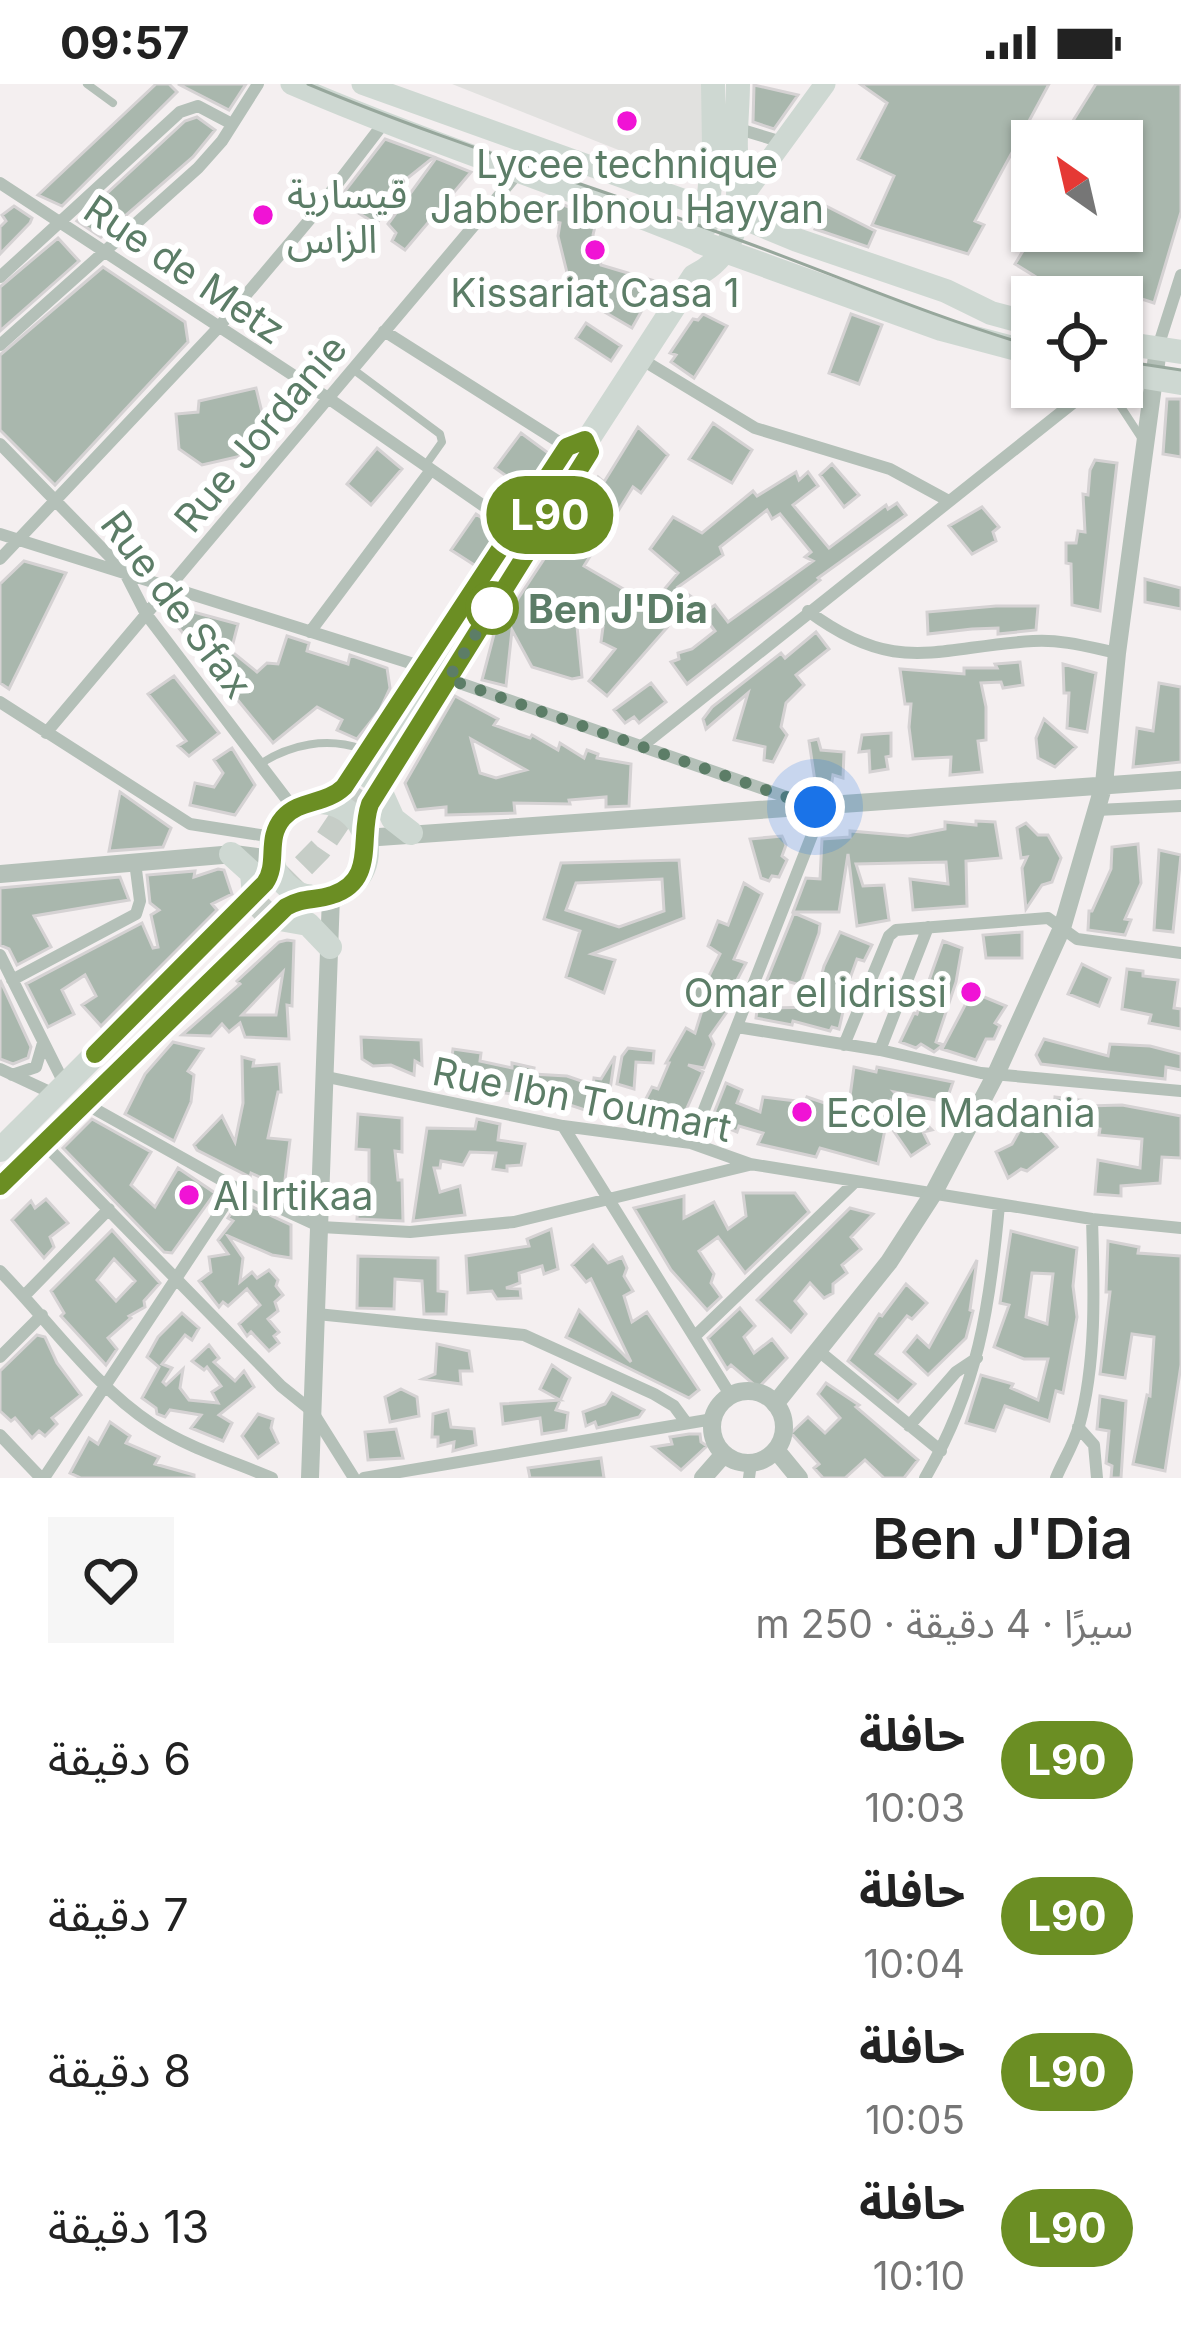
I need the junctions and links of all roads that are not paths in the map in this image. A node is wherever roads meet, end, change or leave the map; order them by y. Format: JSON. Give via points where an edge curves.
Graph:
{"nodes":[{"id":1,"x":87,"y":84,"type":"edge"},
{"id":2,"x":258,"y":84,"type":"edge"},
{"id":3,"x":291,"y":84,"type":"edge"},
{"id":4,"x":362,"y":84,"type":"edge"},
{"id":5,"x":717,"y":84,"type":"edge"},
{"id":6,"x":734,"y":84,"type":"edge"},
{"id":7,"x":825,"y":84,"type":"edge"},
{"id":8,"x":113,"y":103,"type":"dead end"},
{"id":9,"x":232,"y":124,"type":"junction"},
{"id":10,"x":383,"y":124,"type":"junction"},
{"id":11,"x":730,"y":139,"type":"junction"},
{"id":12,"x":782,"y":142,"type":"junction"},
{"id":13,"x":519,"y":172,"type":"junction"},
{"id":14,"x":0,"y":183,"type":"edge"},
{"id":15,"x":738,"y":208,"type":"junction"},
{"id":16,"x":710,"y":209,"type":"junction"},
{"id":17,"x":60,"y":222,"type":"junction"},
{"id":18,"x":700,"y":242,"type":"junction"},
{"id":19,"x":102,"y":250,"type":"junction"},
{"id":20,"x":727,"y":250,"type":"junction"},
{"id":21,"x":1181,"y":275,"type":"edge"},
{"id":22,"x":694,"y":276,"type":"junction"},
{"id":23,"x":0,"y":277,"type":"edge"},
{"id":24,"x":1011,"y":318,"type":"edge"},
{"id":25,"x":218,"y":328,"type":"junction"},
{"id":26,"x":385,"y":331,"type":"junction"},
{"id":27,"x":0,"y":345,"type":"edge"},
{"id":28,"x":1011,"y":347,"type":"edge"},
{"id":29,"x":1170,"y":350,"type":"edge"},
{"id":30,"x":640,"y":358,"type":"junction"},
{"id":31,"x":353,"y":369,"type":"junction"},
{"id":32,"x":1143,"y":376,"type":"edge"},
{"id":33,"x":1152,"y":377,"type":"junction"},
{"id":34,"x":1181,"y":383,"type":"edge"},
{"id":35,"x":328,"y":398,"type":"junction"},
{"id":36,"x":1066,"y":408,"type":"edge"},
{"id":37,"x":1120,"y":408,"type":"edge"},
{"id":38,"x":1144,"y":440,"type":"junction"},
{"id":39,"x":576,"y":443,"type":"junction"},
{"id":40,"x":0,"y":444,"type":"edge"},
{"id":41,"x":428,"y":468,"type":"junction"},
{"id":42,"x":947,"y":500,"type":"junction"},
{"id":43,"x":58,"y":501,"type":"junction"},
{"id":44,"x":514,"y":527,"type":"junction"},
{"id":45,"x":0,"y":534,"type":"edge"},
{"id":46,"x":20,"y":541,"type":"junction"},
{"id":47,"x":0,"y":559,"type":"edge"},
{"id":48,"x":124,"y":571,"type":"junction"},
{"id":49,"x":171,"y":585,"type":"junction"},
{"id":50,"x":808,"y":610,"type":"junction"},
{"id":51,"x":146,"y":614,"type":"junction"},
{"id":52,"x":310,"y":632,"type":"junction"},
{"id":53,"x":1117,"y":653,"type":"junction"},
{"id":54,"x":423,"y":667,"type":"junction"},
{"id":55,"x":448,"y":679,"type":"junction"},
{"id":56,"x":0,"y":702,"type":"edge"},
{"id":57,"x":46,"y":733,"type":"junction"},
{"id":58,"x":642,"y":746,"type":"junction"},
{"id":59,"x":260,"y":764,"type":"junction"},
{"id":60,"x":372,"y":772,"type":"junction"},
{"id":61,"x":1181,"y":780,"type":"edge"},
{"id":62,"x":1104,"y":784,"type":"junction"},
{"id":63,"x":324,"y":802,"type":"junction"},
{"id":64,"x":1181,"y":806,"type":"edge"},
{"id":65,"x":819,"y":807,"type":"junction"},
{"id":66,"x":294,"y":809,"type":"junction"},
{"id":67,"x":1097,"y":810,"type":"junction"},
{"id":68,"x":411,"y":833,"type":"junction"},
{"id":69,"x":364,"y":834,"type":"junction"},
{"id":70,"x":231,"y":854,"type":"junction"},
{"id":71,"x":273,"y":854,"type":"junction"},
{"id":72,"x":135,"y":862,"type":"junction"},
{"id":73,"x":0,"y":874,"type":"edge"},
{"id":74,"x":319,"y":896,"type":"junction"},
{"id":75,"x":260,"y":910,"type":"junction"},
{"id":76,"x":928,"y":927,"type":"junction"},
{"id":77,"x":1063,"y":928,"type":"junction"},
{"id":78,"x":330,"y":947,"type":"junction"},
{"id":79,"x":1181,"y":953,"type":"edge"},
{"id":80,"x":0,"y":955,"type":"edge"},
{"id":81,"x":12,"y":980,"type":"junction"},
{"id":82,"x":737,"y":1027,"type":"junction"},
{"id":83,"x":44,"y":1042,"type":"junction"},
{"id":84,"x":844,"y":1045,"type":"junction"},
{"id":85,"x":880,"y":1050,"type":"junction"},
{"id":86,"x":6,"y":1072,"type":"edge"},
{"id":87,"x":996,"y":1074,"type":"junction"},
{"id":88,"x":327,"y":1077,"type":"junction"},
{"id":89,"x":60,"y":1090,"type":"junction"},
{"id":90,"x":1181,"y":1091,"type":"edge"},
{"id":91,"x":84,"y":1103,"type":"junction"},
{"id":92,"x":563,"y":1126,"type":"junction"},
{"id":93,"x":43,"y":1143,"type":"junction"},
{"id":94,"x":691,"y":1143,"type":"junction"},
{"id":95,"x":0,"y":1150,"type":"edge"},
{"id":96,"x":750,"y":1164,"type":"junction"},
{"id":97,"x":0,"y":1168,"type":"edge"},
{"id":98,"x":855,"y":1182,"type":"junction"},
{"id":99,"x":0,"y":1186,"type":"edge"},
{"id":100,"x":236,"y":1188,"type":"junction"},
{"id":101,"x":932,"y":1194,"type":"junction"},
{"id":102,"x":608,"y":1196,"type":"junction"},
{"id":103,"x":999,"y":1205,"type":"junction"},
{"id":104,"x":109,"y":1209,"type":"junction"},
{"id":105,"x":1092,"y":1220,"type":"junction"},
{"id":106,"x":321,"y":1227,"type":"junction"},
{"id":107,"x":1181,"y":1228,"type":"edge"},
{"id":108,"x":0,"y":1271,"type":"edge"},
{"id":109,"x":176,"y":1277,"type":"junction"},
{"id":110,"x":24,"y":1296,"type":"junction"},
{"id":111,"x":317,"y":1314,"type":"junction"},
{"id":112,"x":42,"y":1315,"type":"junction"},
{"id":113,"x":695,"y":1336,"type":"junction"},
{"id":114,"x":820,"y":1352,"type":"junction"},
{"id":115,"x":0,"y":1357,"type":"edge"},
{"id":116,"x":978,"y":1357,"type":"junction"},
{"id":117,"x":106,"y":1384,"type":"junction"},
{"id":118,"x":731,"y":1396,"type":"junction"},
{"id":119,"x":775,"y":1404,"type":"junction"},
{"id":120,"x":312,"y":1411,"type":"junction"},
{"id":121,"x":713,"y":1419,"type":"junction"},
{"id":122,"x":686,"y":1421,"type":"junction"},
{"id":123,"x":908,"y":1426,"type":"junction"},
{"id":124,"x":1078,"y":1427,"type":"junction"},
{"id":125,"x":0,"y":1435,"type":"edge"},
{"id":126,"x":776,"y":1450,"type":"junction"},
{"id":127,"x":941,"y":1451,"type":"junction"},
{"id":128,"x":724,"y":1454,"type":"junction"},
{"id":129,"x":750,"y":1471,"type":"edge"},
{"id":130,"x":42,"y":1478,"type":"edge"},
{"id":131,"x":272,"y":1478,"type":"edge"},
{"id":132,"x":310,"y":1478,"type":"edge"},
{"id":133,"x":354,"y":1478,"type":"edge"},
{"id":134,"x":364,"y":1478,"type":"edge"},
{"id":135,"x":703,"y":1478,"type":"edge"},
{"id":136,"x":800,"y":1478,"type":"edge"},
{"id":137,"x":925,"y":1478,"type":"edge"},
{"id":138,"x":1056,"y":1478,"type":"edge"},
{"id":139,"x":1097,"y":1478,"type":"edge"}],
"edges":[{"from":1,"to":8,"type":"lane"},
{"from":2,"to":9,"type":"street"},
{"from":3,"to":10,"type":"main road"},
{"from":4,"to":16,"type":"main road"},
{"from":5,"to":11,"type":"main road"},
{"from":6,"to":11,"type":"main road"},
{"from":7,"to":12,"type":"main road"},
{"from":9,"to":17,"type":"street","via":[[186,108]]},
{"from":9,"to":19,"type":"street","via":[[198,168]]},
{"from":10,"to":13,"type":"main road"},
{"from":10,"to":25,"type":"street"},
{"from":11,"to":12,"type":"street"},
{"from":11,"to":15,"type":"main road"},
{"from":11,"to":16,"type":"main road"},
{"from":12,"to":15,"type":"main road"},
{"from":13,"to":18,"type":"main road"},
{"from":13,"to":26,"type":"street","name":"Rue Jordanie"},
{"from":14,"to":17,"type":"street","name":"Rue de Metz"},
{"from":15,"to":16,"type":"main road"},
{"from":15,"to":20,"type":"main road"},
{"from":15,"to":24,"type":"main road","via":[[797,240]]},
{"from":16,"to":18,"type":"main road"},
{"from":17,"to":19,"type":"street","name":"Rue de Metz"},
{"from":17,"to":23,"type":"street"},
{"from":18,"to":20,"type":"main road"},
{"from":18,"to":22,"type":"main road"},
{"from":19,"to":25,"type":"street","name":"Rue de Metz"},
{"from":19,"to":27,"type":"street"},
{"from":20,"to":22,"type":"main road"},
{"from":20,"to":28,"type":"main road"},
{"from":21,"to":29,"type":"street"},
{"from":22,"to":30,"type":"main road"},
{"from":25,"to":35,"type":"street","name":"Rue de Metz"},
{"from":25,"to":43,"type":"street"},
{"from":26,"to":31,"type":"street","name":"Rue Jordanie"},
{"from":26,"to":39,"type":"street"},
{"from":29,"to":33,"type":"street"},
{"from":30,"to":39,"type":"main road"},
{"from":30,"to":42,"type":"street","via":[[755,428],[890,469]]},
{"from":31,"to":35,"type":"street","name":"Rue Jordanie"},
{"from":31,"to":41,"type":"lane","via":[[441,436]]},
{"from":32,"to":33,"type":"main road"},
{"from":33,"to":34,"type":"main road"},
{"from":33,"to":38,"type":"street"},
{"from":35,"to":41,"type":"street","name":"Rue de Metz"},
{"from":35,"to":49,"type":"street","name":"Rue Jordanie"},
{"from":36,"to":42,"type":"street"},
{"from":37,"to":38,"type":"lane"},
{"from":38,"to":53,"type":"street"},
{"from":39,"to":44,"type":"main road"},
{"from":39,"to":55,"type":"main road","via":[[590,452]]},
{"from":39,"to":60,"type":"main road"},
{"from":40,"to":43,"type":"street","name":"Rue de Sfax"},
{"from":41,"to":44,"type":"street","name":"Rue de Metz"},
{"from":41,"to":52,"type":"street"},
{"from":42,"to":50,"type":"street"},
{"from":43,"to":46,"type":"street"},
{"from":43,"to":48,"type":"street","name":"Rue de Sfax"},
{"from":44,"to":54,"type":"main road"},
{"from":45,"to":46,"type":"street"},
{"from":46,"to":47,"type":"street"},
{"from":46,"to":48,"type":"street"},
{"from":48,"to":49,"type":"street"},
{"from":48,"to":51,"type":"street","name":"Rue de Sfax"},
{"from":49,"to":51,"type":"street","name":"Rue Jordanie"},
{"from":49,"to":52,"type":"street"},
{"from":50,"to":53,"type":"street","via":[[856,642],[907,654],[1034,641]]},
{"from":50,"to":58,"type":"street"},
{"from":51,"to":57,"type":"street","name":"Rue Jordanie"},
{"from":51,"to":59,"type":"street","name":"Rue de Sfax"},
{"from":52,"to":54,"type":"street"},
{"from":53,"to":62,"type":"street"},
{"from":54,"to":60,"type":"main road"},
{"from":55,"to":58,"type":"street"},
{"from":55,"to":60,"type":"main road"},
{"from":56,"to":57,"type":"street"},
{"from":57,"to":71,"type":"street","via":[[190,824]]},
{"from":58,"to":65,"type":"street"},
{"from":59,"to":60,"type":"lane","via":[[293,748],[342,744]]},
{"from":59,"to":66,"type":"street","name":"Rue de Sfax"},
{"from":60,"to":63,"type":"main road"},
{"from":60,"to":68,"type":"main road","via":[[393,819]]},
{"from":60,"to":69,"type":"main road"},
{"from":61,"to":62,"type":"street"},
{"from":62,"to":65,"type":"street"},
{"from":62,"to":67,"type":"street"},
{"from":63,"to":66,"type":"main road"},
{"from":63,"to":69,"type":"main road","via":[[344,809]]},
{"from":64,"to":67,"type":"street"},
{"from":65,"to":68,"type":"street"},
{"from":65,"to":82,"type":"street"},
{"from":66,"to":71,"type":"main road","via":[[281,821]]},
{"from":67,"to":77,"type":"street"},
{"from":68,"to":69,"type":"street"},
{"from":69,"to":74,"type":"main road","via":[[362,871],[352,884]]},
{"from":70,"to":71,"type":"street"},
{"from":70,"to":72,"type":"street"},
{"from":70,"to":75,"type":"main road","via":[[252,873]]},
{"from":71,"to":74,"type":"main road","via":[[287,885]]},
{"from":71,"to":75,"type":"main road"},
{"from":72,"to":73,"type":"street"},
{"from":72,"to":81,"type":"street","via":[[136,914]]},
{"from":74,"to":75,"type":"main road"},
{"from":74,"to":78,"type":"street"},
{"from":75,"to":78,"type":"main road","via":[[308,924]]},
{"from":75,"to":89,"type":"main road"},
{"from":75,"to":91,"type":"main road"},
{"from":75,"to":97,"type":"main road"},
{"from":76,"to":77,"type":"street","via":[[1048,918]]},
{"from":76,"to":84,"type":"street","via":[[891,932]]},
{"from":76,"to":85,"type":"street"},
{"from":77,"to":79,"type":"street","via":[[1077,939]]},
{"from":77,"to":87,"type":"street"},
{"from":78,"to":88,"type":"street"},
{"from":80,"to":81,"type":"street"},
{"from":81,"to":83,"type":"street"},
{"from":82,"to":84,"type":"street"},
{"from":82,"to":94,"type":"street"},
{"from":83,"to":86,"type":"street","via":[[36,1067]]},
{"from":83,"to":89,"type":"street"},
{"from":84,"to":85,"type":"street"},
{"from":85,"to":87,"type":"street"},
{"from":86,"to":89,"type":"street"},
{"from":87,"to":90,"type":"street"},
{"from":87,"to":101,"type":"street"},
{"from":88,"to":92,"type":"street","name":"Rue Ibn Toumart"},
{"from":88,"to":106,"type":"street"},
{"from":89,"to":95,"type":"main road"},
{"from":91,"to":93,"type":"main road"},
{"from":91,"to":100,"type":"street"},
{"from":92,"to":94,"type":"street","name":"Rue Ibn Toumart"},
{"from":92,"to":102,"type":"street"},
{"from":93,"to":99,"type":"main road"},
{"from":93,"to":104,"type":"street"},
{"from":94,"to":96,"type":"street","name":"Rue Ibn Toumart"},
{"from":96,"to":98,"type":"street","name":"Rue Ibn Toumart"},
{"from":96,"to":102,"type":"street"},
{"from":98,"to":101,"type":"street","name":"Rue Ibn Toumart"},
{"from":98,"to":113,"type":"street"},
{"from":100,"to":106,"type":"street"},
{"from":100,"to":109,"type":"street"},
{"from":101,"to":103,"type":"street","name":"Rue Ibn Toumart"},
{"from":101,"to":114,"type":"street"},
{"from":102,"to":106,"type":"street","via":[[469,1228]]},
{"from":102,"to":113,"type":"street"},
{"from":103,"to":105,"type":"street","name":"Rue Ibn Toumart"},
{"from":103,"to":116,"type":"street"},
{"from":104,"to":109,"type":"street"},
{"from":104,"to":110,"type":"street"},
{"from":105,"to":107,"type":"street","name":"Rue Ibn Toumart"},
{"from":105,"to":124,"type":"street","via":[[1094,1288]]},
{"from":106,"to":111,"type":"street"},
{"from":108,"to":110,"type":"street"},
{"from":109,"to":117,"type":"street"},
{"from":109,"to":120,"type":"street"},
{"from":110,"to":112,"type":"street"},
{"from":111,"to":120,"type":"street"},
{"from":111,"to":122,"type":"street","via":[[524,1334],[666,1400]]},
{"from":112,"to":115,"type":"street"},
{"from":112,"to":117,"type":"street"},
{"from":113,"to":118,"type":"street"},
{"from":114,"to":119,"type":"street"},
{"from":114,"to":123,"type":"street"},
{"from":116,"to":123,"type":"street"},
{"from":116,"to":127,"type":"street"},
{"from":117,"to":130,"type":"street"},
{"from":117,"to":131,"type":"street","via":[[175,1438]]},
{"from":118,"to":119,"type":"street","via":[[755,1392]]},
{"from":118,"to":121,"type":"street"},
{"from":119,"to":126,"type":"street","via":[[784,1428]]},
{"from":120,"to":132,"type":"street"},
{"from":120,"to":133,"type":"street"},
{"from":121,"to":122,"type":"street"},
{"from":121,"to":128,"type":"street"},
{"from":122,"to":134,"type":"street"},
{"from":123,"to":127,"type":"street"},
{"from":124,"to":138,"type":"street"},
{"from":124,"to":139,"type":"street","via":[[1094,1445]]},
{"from":125,"to":130,"type":"street"},
{"from":126,"to":129,"type":"street"},
{"from":126,"to":136,"type":"street"},
{"from":127,"to":137,"type":"street"},
{"from":128,"to":129,"type":"street"},
{"from":128,"to":135,"type":"street"}]}
